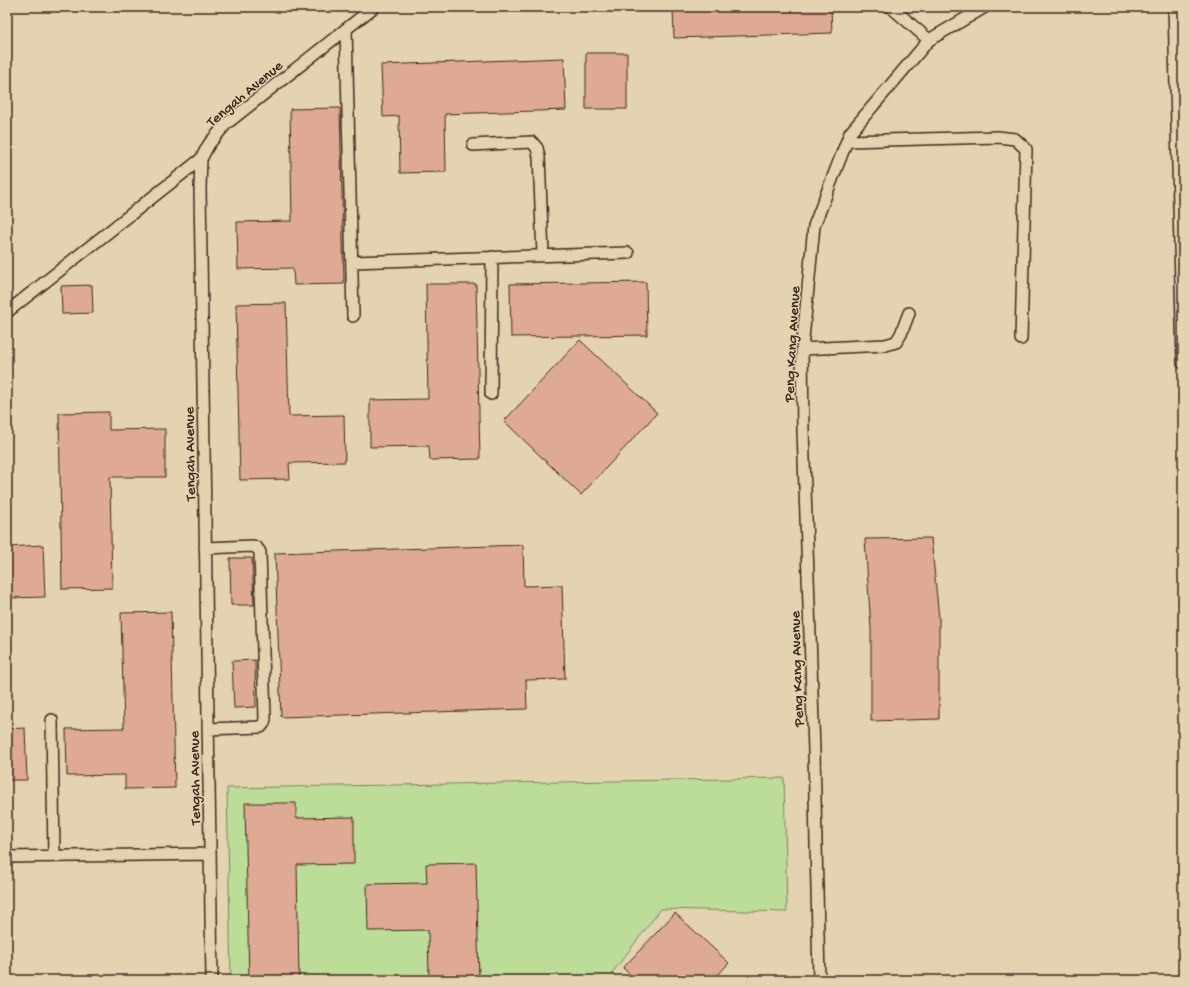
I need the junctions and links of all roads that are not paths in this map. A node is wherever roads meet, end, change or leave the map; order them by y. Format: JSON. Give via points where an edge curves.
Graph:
{"nodes":[{"id":1,"x":374,"y":7,"type":"edge"},
{"id":2,"x":891,"y":7,"type":"edge"},
{"id":3,"x":985,"y":7,"type":"edge"},
{"id":4,"x":1174,"y":7,"type":"edge"},
{"id":5,"x":346,"y":30,"type":"junction"},
{"id":6,"x":929,"y":40,"type":"junction"},
{"id":7,"x":847,"y":141,"type":"junction"},
{"id":8,"x":473,"y":144,"type":"dead end"},
{"id":9,"x":201,"y":159,"type":"junction"},
{"id":10,"x":628,"y":253,"type":"dead end"},
{"id":11,"x":543,"y":255,"type":"junction"},
{"id":12,"x":492,"y":257,"type":"junction"},
{"id":13,"x":352,"y":262,"type":"junction"},
{"id":14,"x":7,"y":312,"type":"edge"},
{"id":15,"x":909,"y":313,"type":"dead end"},
{"id":16,"x":353,"y":316,"type":"dead end"},
{"id":17,"x":1021,"y":339,"type":"dead end"},
{"id":18,"x":802,"y":349,"type":"junction"},
{"id":19,"x":1183,"y":363,"type":"edge"},
{"id":20,"x":491,"y":394,"type":"dead end"},
{"id":21,"x":205,"y":548,"type":"junction"},
{"id":22,"x":52,"y":720,"type":"dead end"},
{"id":23,"x":208,"y":729,"type":"junction"},
{"id":24,"x":210,"y":854,"type":"junction"},
{"id":25,"x":54,"y":856,"type":"junction"},
{"id":26,"x":7,"y":857,"type":"edge"},
{"id":27,"x":212,"y":980,"type":"edge"},
{"id":28,"x":819,"y":980,"type":"edge"}],
"edges":[{"from":1,"to":5,"type":"lane","name":"Tengah Avenue"},
{"from":2,"to":6,"type":"lane"},
{"from":3,"to":6,"type":"lane","name":"Peng Kang Avenue"},
{"from":4,"to":19,"type":"lane"},
{"from":5,"to":9,"type":"lane","name":"Tengah Avenue","via":[[226,124],[208,144]]},
{"from":5,"to":13,"type":"lane"},
{"from":6,"to":7,"type":"lane","name":"Peng Kang Avenue","via":[[850,133]]},
{"from":7,"to":17,"type":"lane","via":[[998,138],[1015,139],[1026,149]]},
{"from":7,"to":18,"type":"lane","name":"Peng Kang Avenue","via":[[814,226]]},
{"from":8,"to":11,"type":"lane","via":[[532,142],[537,148]]},
{"from":9,"to":14,"type":"lane"},
{"from":9,"to":21,"type":"lane","name":"Tengah Avenue"},
{"from":10,"to":11,"type":"lane"},
{"from":11,"to":12,"type":"lane"},
{"from":12,"to":13,"type":"lane"},
{"from":12,"to":20,"type":"lane"},
{"from":13,"to":16,"type":"lane"},
{"from":15,"to":18,"type":"lane","via":[[896,342],[885,345]]},
{"from":18,"to":28,"type":"lane","name":"Peng Kang Avenue","via":[[802,430],[814,751]]},
{"from":21,"to":23,"type":"lane","name":"Tengah Avenue"},
{"from":21,"to":23,"type":"lane","via":[[253,546],[260,552],[265,719],[261,727]]},
{"from":22,"to":25,"type":"lane"},
{"from":23,"to":24,"type":"lane","name":"Tengah Avenue"},
{"from":24,"to":25,"type":"lane"},
{"from":24,"to":27,"type":"lane","name":"Tengah Avenue"},
{"from":25,"to":26,"type":"lane"}]}
